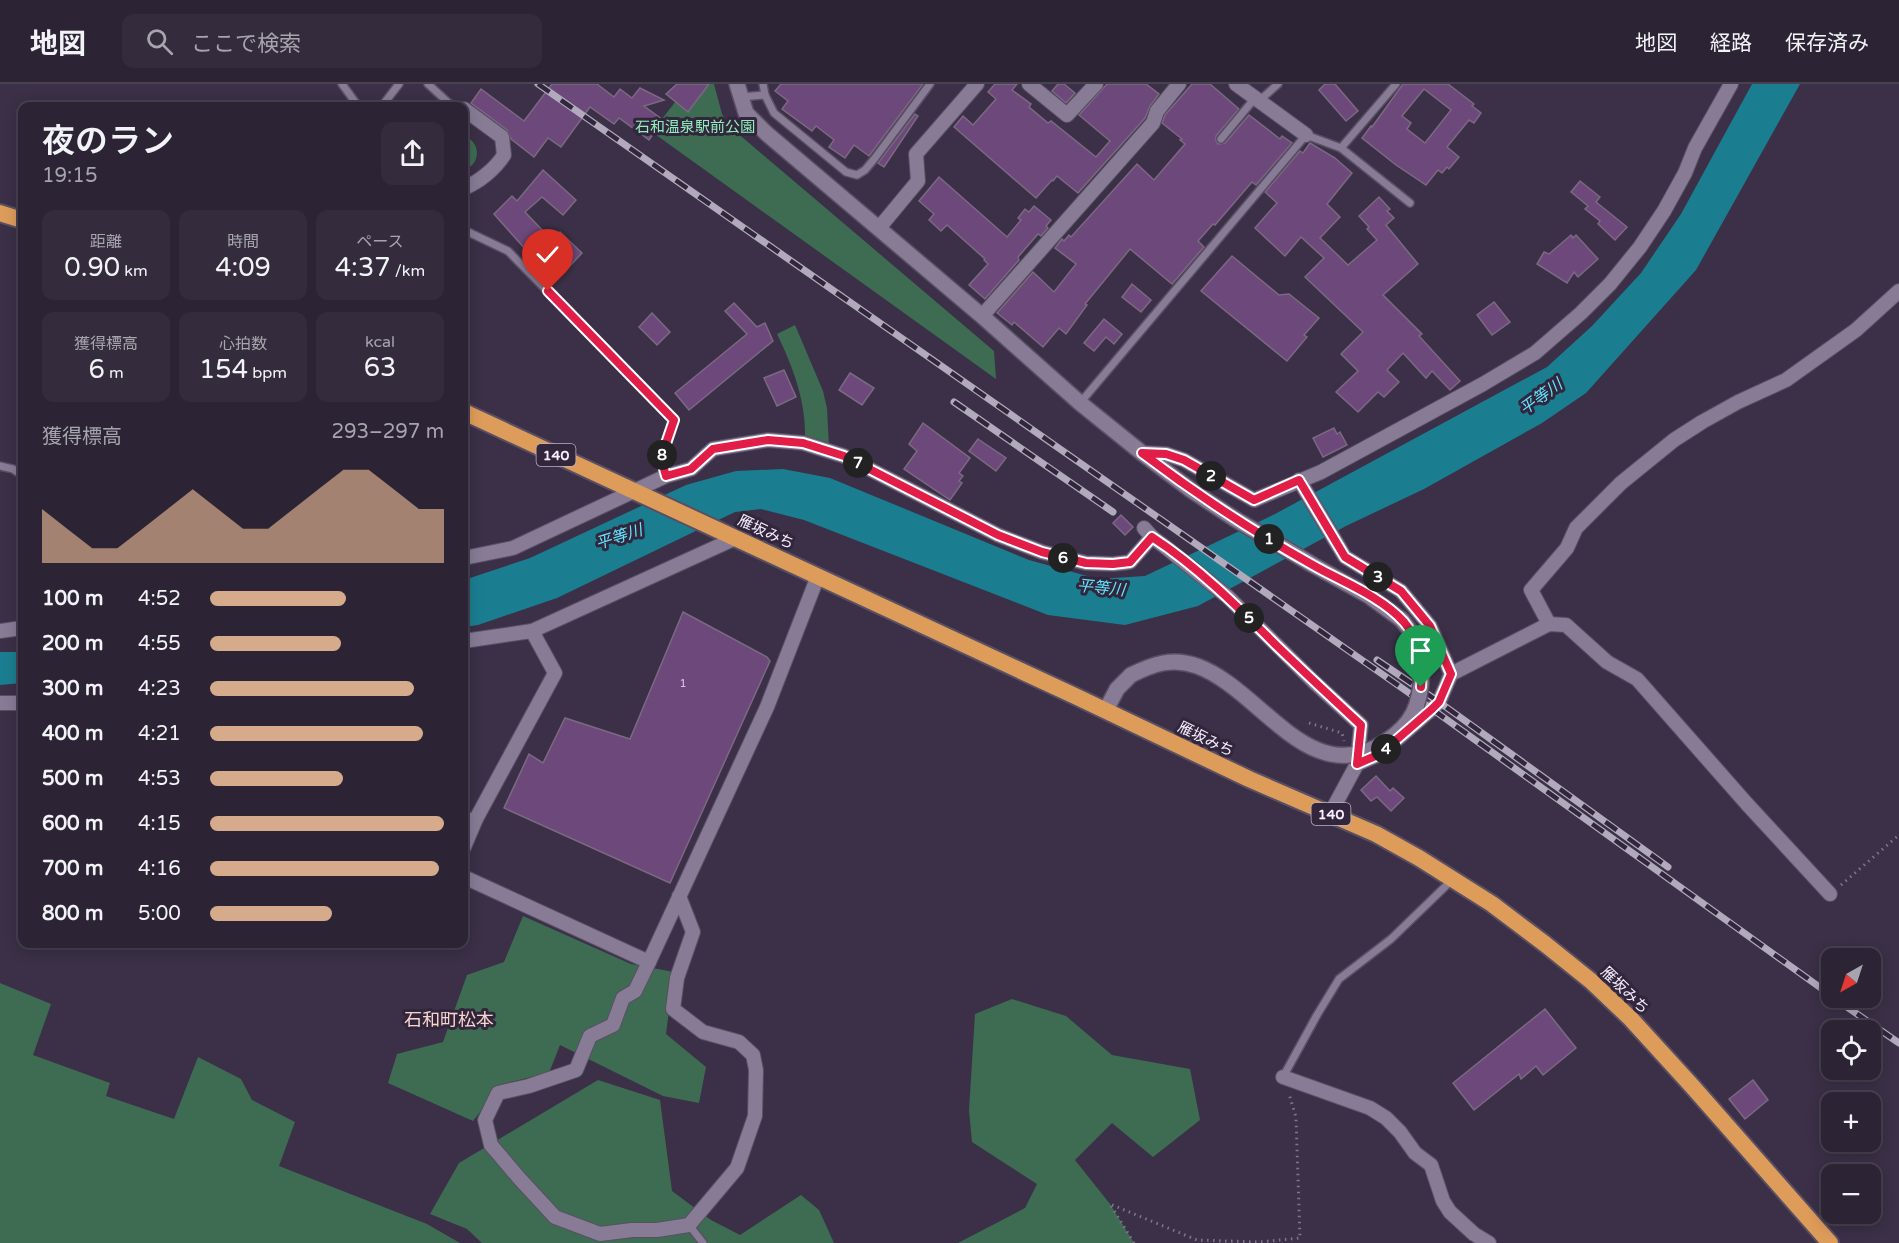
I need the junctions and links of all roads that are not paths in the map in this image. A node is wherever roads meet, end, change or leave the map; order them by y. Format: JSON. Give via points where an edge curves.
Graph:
{"nodes":[{"id":1,"x":342,"y":84,"type":"edge"},
{"id":2,"x":399,"y":84,"type":"edge"},
{"id":3,"x":428,"y":84,"type":"edge"},
{"id":4,"x":763,"y":84,"type":"edge"},
{"id":5,"x":930,"y":84,"type":"edge"},
{"id":6,"x":977,"y":84,"type":"edge"},
{"id":7,"x":1029,"y":84,"type":"edge"},
{"id":8,"x":1096,"y":84,"type":"edge"},
{"id":9,"x":1179,"y":84,"type":"edge"},
{"id":10,"x":1236,"y":84,"type":"edge"},
{"id":11,"x":1278,"y":84,"type":"edge"},
{"id":12,"x":1396,"y":84,"type":"edge"},
{"id":13,"x":1731,"y":84,"type":"edge"},
{"id":14,"x":739,"y":91,"type":"edge"},
{"id":15,"x":765,"y":95,"type":"junction"},
{"id":16,"x":1257,"y":100,"type":"junction"},
{"id":17,"x":355,"y":102,"type":"edge"},
{"id":18,"x":385,"y":102,"type":"edge"},
{"id":19,"x":448,"y":102,"type":"edge"},
{"id":20,"x":468,"y":112,"type":"edge"},
{"id":21,"x":1306,"y":135,"type":"junction"},
{"id":22,"x":1221,"y":139,"type":"dead end"},
{"id":23,"x":1341,"y":148,"type":"junction"},
{"id":24,"x":468,"y":187,"type":"edge"},
{"id":25,"x":1410,"y":203,"type":"dead end"},
{"id":26,"x":0,"y":213,"type":"edge"},
{"id":27,"x":18,"y":219,"type":"edge"},
{"id":28,"x":879,"y":228,"type":"junction"},
{"id":29,"x":468,"y":232,"type":"edge"},
{"id":30,"x":1899,"y":291,"type":"edge"},
{"id":31,"x":982,"y":316,"type":"junction"},
{"id":32,"x":1080,"y":403,"type":"junction"},
{"id":33,"x":468,"y":414,"type":"edge"},
{"id":34,"x":1142,"y":453,"type":"junction"},
{"id":35,"x":0,"y":466,"type":"edge"},
{"id":36,"x":18,"y":472,"type":"edge"},
{"id":37,"x":666,"y":476,"type":"junction"},
{"id":38,"x":1302,"y":485,"type":"junction"},
{"id":39,"x":642,"y":494,"type":"junction"},
{"id":40,"x":732,"y":536,"type":"junction"},
{"id":41,"x":468,"y":557,"type":"edge"},
{"id":42,"x":818,"y":576,"type":"junction"},
{"id":43,"x":1549,"y":624,"type":"junction"},
{"id":44,"x":18,"y":629,"type":"edge"},
{"id":45,"x":0,"y":631,"type":"edge"},
{"id":46,"x":532,"y":631,"type":"junction"},
{"id":47,"x":468,"y":640,"type":"edge"},
{"id":48,"x":1451,"y":674,"type":"junction"},
{"id":49,"x":0,"y":703,"type":"edge"},
{"id":50,"x":18,"y":703,"type":"edge"},
{"id":51,"x":1106,"y":710,"type":"junction"},
{"id":52,"x":1357,"y":764,"type":"junction"},
{"id":53,"x":1329,"y":814,"type":"junction"},
{"id":54,"x":470,"y":816,"type":"edge"},
{"id":55,"x":468,"y":879,"type":"edge"},
{"id":56,"x":1453,"y":879,"type":"junction"},
{"id":57,"x":1830,"y":894,"type":"road end"},
{"id":58,"x":679,"y":896,"type":"junction"},
{"id":59,"x":649,"y":962,"type":"junction"},
{"id":60,"x":1283,"y":1077,"type":"joint"},
{"id":61,"x":689,"y":1225,"type":"junction"},
{"id":62,"x":703,"y":1243,"type":"edge"},
{"id":63,"x":1489,"y":1243,"type":"edge"},
{"id":64,"x":1830,"y":1243,"type":"edge"}],
"edges":[{"from":1,"to":17,"type":"lane"},
{"from":2,"to":18,"type":"lane"},
{"from":3,"to":19,"type":"lane"},
{"from":4,"to":15,"type":"lane"},
{"from":5,"to":15,"type":"lane","via":[[875,158],[857,175],[846,172],[790,128],[774,113]]},
{"from":6,"to":28,"type":"street","via":[[916,154],[918,181]]},
{"from":7,"to":8,"type":"street","via":[[1067,115]]},
{"from":9,"to":31,"type":"street","via":[[1157,111],[1153,123]]},
{"from":10,"to":16,"type":"street"},
{"from":11,"to":16,"type":"lane"},
{"from":12,"to":23,"type":"lane"},
{"from":13,"to":38,"type":"street","via":[[1664,211],[1610,284],[1581,313],[1535,353]]},
{"from":14,"to":15,"type":"lane"},
{"from":14,"to":28,"type":"street","via":[[746,113],[760,128]]},
{"from":16,"to":21,"type":"street"},
{"from":16,"to":22,"type":"lane"},
{"from":20,"to":24,"type":"street","via":[[502,137],[504,147],[499,163]]},
{"from":21,"to":23,"type":"lane"},
{"from":21,"to":32,"type":"lane"},
{"from":23,"to":25,"type":"lane"},
{"from":26,"to":27,"type":"highway"},
{"from":28,"to":31,"type":"street"},
{"from":29,"to":37,"type":"lane","via":[[508,251],[674,420],[661,458]]},
{"from":30,"to":43,"type":"street","via":[[1856,330],[1786,380],[1702,422],[1621,483],[1576,528],[1567,549],[1531,590]]},
{"from":31,"to":32,"type":"street"},
{"from":32,"to":34,"type":"street"},
{"from":33,"to":39,"type":"highway","name":"雁坂みち","number":"140"},
{"from":34,"to":38,"type":"street","via":[[1184,460],[1254,500]]},
{"from":34,"to":51,"type":"street","bridge":true,"via":[[1235,519],[1369,596],[1402,620],[1417,646],[1422,674],[1417,708],[1411,719],[1397,735],[1374,749],[1351,756],[1320,752],[1304,745],[1223,680],[1178,661],[1149,665],[1131,675],[1117,689]]},
{"from":35,"to":36,"type":"lane"},
{"from":37,"to":39,"type":"street"},
{"from":37,"to":52,"type":"street","via":[[691,469],[713,449],[768,440],[803,443],[844,456],[998,535],[1068,560],[1130,562],[1148,533],[1228,597],[1361,725]]},
{"from":38,"to":48,"type":"street","via":[[1345,557],[1401,591],[1430,626]]},
{"from":39,"to":40,"type":"highway","name":"雁坂みち","number":"140"},
{"from":39,"to":41,"type":"street","via":[[513,548]]},
{"from":40,"to":42,"type":"highway","name":"雁坂みち","number":"140"},
{"from":40,"to":46,"type":"street"},
{"from":42,"to":51,"type":"highway","name":"雁坂みち","number":"140"},
{"from":42,"to":58,"type":"street","via":[[767,706]]},
{"from":43,"to":48,"type":"street"},
{"from":43,"to":57,"type":"street","via":[[1566,625],[1607,662],[1637,679]]},
{"from":44,"to":45,"type":"street"},
{"from":46,"to":47,"type":"street"},
{"from":46,"to":54,"type":"street","via":[[555,673]]},
{"from":48,"to":52,"type":"street","via":[[1432,709],[1380,754]]},
{"from":49,"to":50,"type":"street"},
{"from":51,"to":53,"type":"highway","name":"雁坂みち","number":"140"},
{"from":52,"to":53,"type":"street"},
{"from":53,"to":56,"type":"highway","name":"雁坂みち","number":"140","via":[[1376,834]]},
{"from":55,"to":59,"type":"street"},
{"from":56,"to":60,"type":"lane","via":[[1391,939],[1339,980]]},
{"from":56,"to":64,"type":"highway","name":"雁坂みち","number":"140","via":[[1591,981],[1700,1094]]},
{"from":58,"to":59,"type":"street"},
{"from":58,"to":61,"type":"street","via":[[693,932],[677,978],[673,1009],[703,1032],[739,1042],[753,1055],[756,1070],[755,1116],[737,1168]]},
{"from":59,"to":61,"type":"street","via":[[635,992],[623,998],[613,1025],[590,1036],[576,1070],[498,1094],[485,1120],[491,1145],[555,1217],[600,1234]]},
{"from":60,"to":63,"type":"street","via":[[1370,1108],[1386,1118],[1431,1166],[1450,1212]]},
{"from":61,"to":62,"type":"lane"}]}
